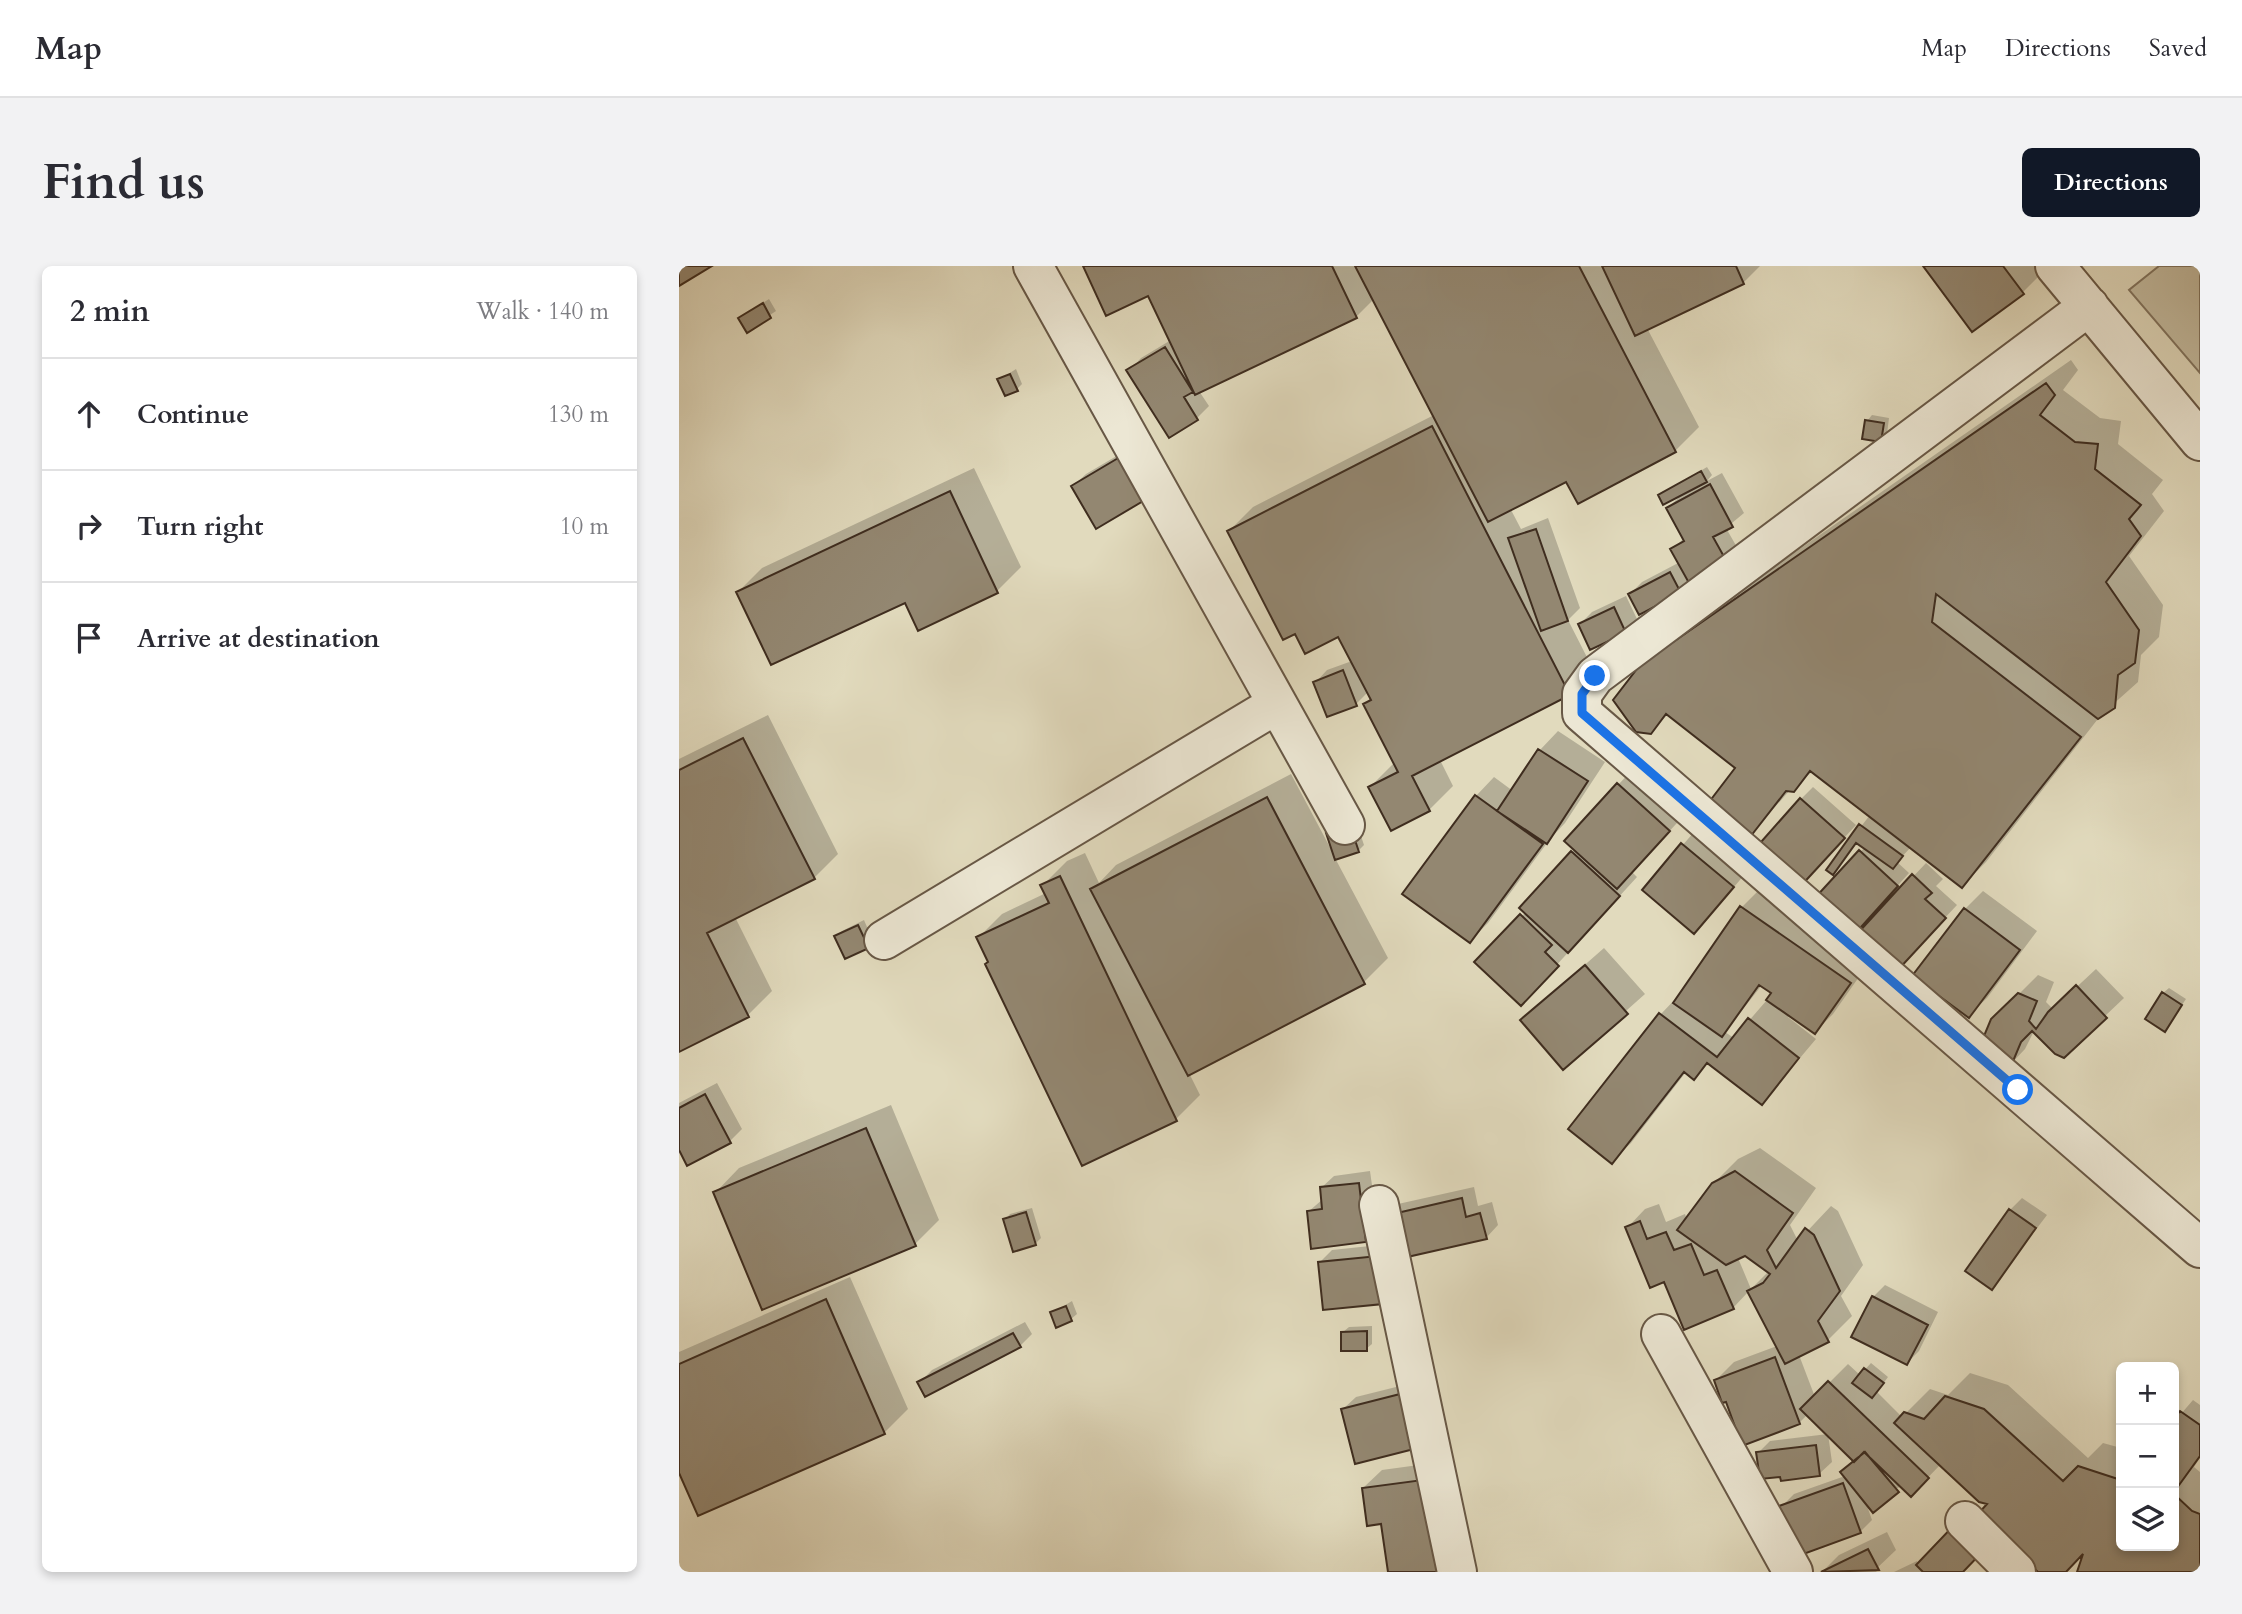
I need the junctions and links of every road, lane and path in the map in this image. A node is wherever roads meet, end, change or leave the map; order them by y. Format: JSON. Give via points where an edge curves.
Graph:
{"nodes":[{"id":1,"x":1033,"y":266,"type":"edge"},
{"id":2,"x":2055,"y":266,"type":"edge"},
{"id":3,"x":2089,"y":306,"type":"junction"},
{"id":4,"x":2200,"y":440,"type":"edge"},
{"id":5,"x":1277,"y":704,"type":"junction"},
{"id":6,"x":1345,"y":825,"type":"dead end"},
{"id":7,"x":884,"y":940,"type":"dead end"},
{"id":8,"x":1379,"y":1205,"type":"dead end"},
{"id":9,"x":2200,"y":1248,"type":"edge"},
{"id":10,"x":1661,"y":1334,"type":"dead end"},
{"id":11,"x":1965,"y":1521,"type":"dead end"},
{"id":12,"x":1457,"y":1572,"type":"edge"},
{"id":13,"x":1793,"y":1572,"type":"edge"},
{"id":14,"x":2016,"y":1572,"type":"edge"}],
"edges":[{"from":1,"to":5,"type":"street"},
{"from":2,"to":3,"type":"street"},
{"from":3,"to":4,"type":"street"},
{"from":3,"to":9,"type":"street","via":[[1595,676],[1582,694],[1582,713]]},
{"from":5,"to":6,"type":"street"},
{"from":5,"to":7,"type":"street"},
{"from":8,"to":12,"type":"street"},
{"from":10,"to":13,"type":"street"},
{"from":11,"to":14,"type":"street"}]}
